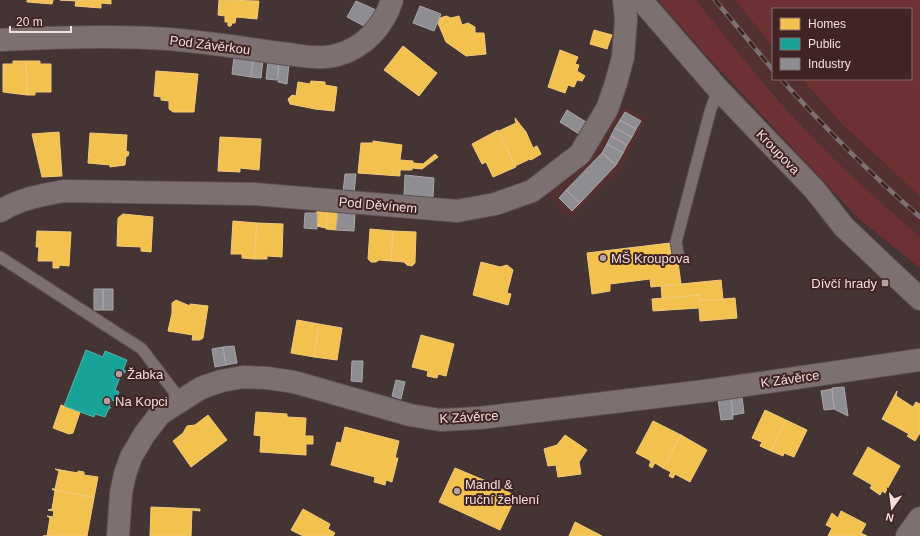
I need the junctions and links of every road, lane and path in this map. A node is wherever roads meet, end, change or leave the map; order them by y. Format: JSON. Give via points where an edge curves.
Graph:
{"nodes":[{"id":1,"x":392,"y":0,"type":"edge"},
{"id":2,"x":624,"y":0,"type":"edge"},
{"id":3,"x":641,"y":0,"type":"edge"},
{"id":4,"x":0,"y":40,"type":"edge"},
{"id":5,"x":718,"y":89,"type":"junction"},
{"id":6,"x":0,"y":211,"type":"edge"},
{"id":7,"x":0,"y":257,"type":"edge"},
{"id":8,"x":679,"y":258,"type":"dead end"},
{"id":9,"x":920,"y":299,"type":"edge"},
{"id":10,"x":920,"y":360,"type":"edge"},
{"id":11,"x":181,"y":401,"type":"junction"},
{"id":12,"x":920,"y":518,"type":"edge"},
{"id":13,"x":118,"y":536,"type":"edge"},
{"id":14,"x":907,"y":536,"type":"edge"}],
"edges":[{"from":1,"to":4,"type":"street","name":"Pod Závěrkou","via":[[388,11],[371,36],[353,50],[336,56],[306,56],[169,39],[63,37]]},
{"from":2,"to":6,"type":"street","name":"Pod Děvínem","via":[[626,19],[623,57],[616,83],[607,109],[580,154],[532,191],[495,204],[457,211],[254,194],[64,191],[12,204]]},
{"from":3,"to":5,"type":"street","name":"Kroupova"},
{"from":5,"to":8,"type":"lane","via":[[676,242]]},
{"from":5,"to":9,"type":"street","name":"Kroupova","via":[[814,189],[844,227]]},
{"from":7,"to":11,"type":"lane","via":[[142,349]]},
{"from":10,"to":11,"type":"street","name":"K Závěrce","via":[[705,391],[480,418],[440,420],[410,415],[294,382],[267,378],[221,381],[200,388]]},
{"from":11,"to":13,"type":"street","name":"K Závěrce","via":[[160,414],[131,457],[121,493]]},
{"from":12,"to":14,"type":"street"}]}
